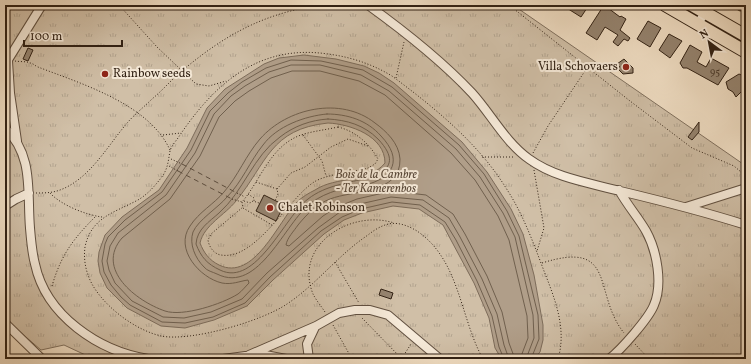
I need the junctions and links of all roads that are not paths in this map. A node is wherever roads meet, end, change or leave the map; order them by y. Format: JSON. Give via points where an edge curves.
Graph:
{"nodes":[{"id":1,"x":42,"y":5,"type":"edge"},
{"id":2,"x":368,"y":5,"type":"edge"},
{"id":3,"x":665,"y":5,"type":"edge"},
{"id":4,"x":692,"y":5,"type":"edge"},
{"id":5,"x":707,"y":9,"type":"edge"},
{"id":6,"x":697,"y":25,"type":"junction"},
{"id":7,"x":746,"y":36,"type":"edge"},
{"id":8,"x":746,"y":52,"type":"edge"},
{"id":9,"x":7,"y":62,"type":"edge"},
{"id":10,"x":5,"y":128,"type":"edge"},
{"id":11,"x":17,"y":141,"type":"junction"},
{"id":12,"x":746,"y":188,"type":"edge"},
{"id":13,"x":619,"y":190,"type":"junction"},
{"id":14,"x":29,"y":193,"type":"junction"},
{"id":15,"x":5,"y":206,"type":"edge"},
{"id":16,"x":686,"y":207,"type":"junction"},
{"id":17,"x":746,"y":225,"type":"edge"},
{"id":18,"x":5,"y":323,"type":"edge"},
{"id":19,"x":316,"y":326,"type":"junction"},
{"id":20,"x":295,"y":336,"type":"junction"},
{"id":21,"x":307,"y":349,"type":"junction"},
{"id":22,"x":249,"y":355,"type":"junction"},
{"id":23,"x":42,"y":359,"type":"edge"},
{"id":24,"x":148,"y":359,"type":"edge"},
{"id":25,"x":223,"y":359,"type":"edge"},
{"id":26,"x":286,"y":359,"type":"edge"},
{"id":27,"x":309,"y":359,"type":"edge"},
{"id":28,"x":440,"y":359,"type":"edge"},
{"id":29,"x":609,"y":359,"type":"edge"}],
"edges":[{"from":1,"to":9,"type":"street"},
{"from":2,"to":13,"type":"street","via":[[406,34],[471,92],[521,153],[529,159],[564,176]]},
{"from":3,"to":6,"type":"main road"},
{"from":4,"to":5,"type":"main road"},
{"from":5,"to":6,"type":"street"},
{"from":5,"to":7,"type":"main road"},
{"from":6,"to":8,"type":"main road"},
{"from":9,"to":11,"type":"street"},
{"from":10,"to":11,"type":"street"},
{"from":11,"to":14,"type":"street","via":[[24,156]]},
{"from":12,"to":16,"type":"street"},
{"from":13,"to":16,"type":"street"},
{"from":13,"to":29,"type":"street","via":[[646,232],[654,254],[658,281],[654,305],[630,339]]},
{"from":14,"to":15,"type":"street"},
{"from":14,"to":24,"type":"street","via":[[35,265],[49,296],[71,323],[88,336],[116,351]]},
{"from":16,"to":17,"type":"street"},
{"from":18,"to":23,"type":"street"},
{"from":19,"to":20,"type":"street"},
{"from":19,"to":21,"type":"street","via":[[309,338]]},
{"from":19,"to":28,"type":"street","via":[[339,313],[358,310],[379,311],[388,315]]},
{"from":20,"to":21,"type":"street"},
{"from":20,"to":22,"type":"street"},
{"from":21,"to":27,"type":"street"},
{"from":22,"to":25,"type":"street"},
{"from":22,"to":26,"type":"street","via":[[270,355]]}]}
